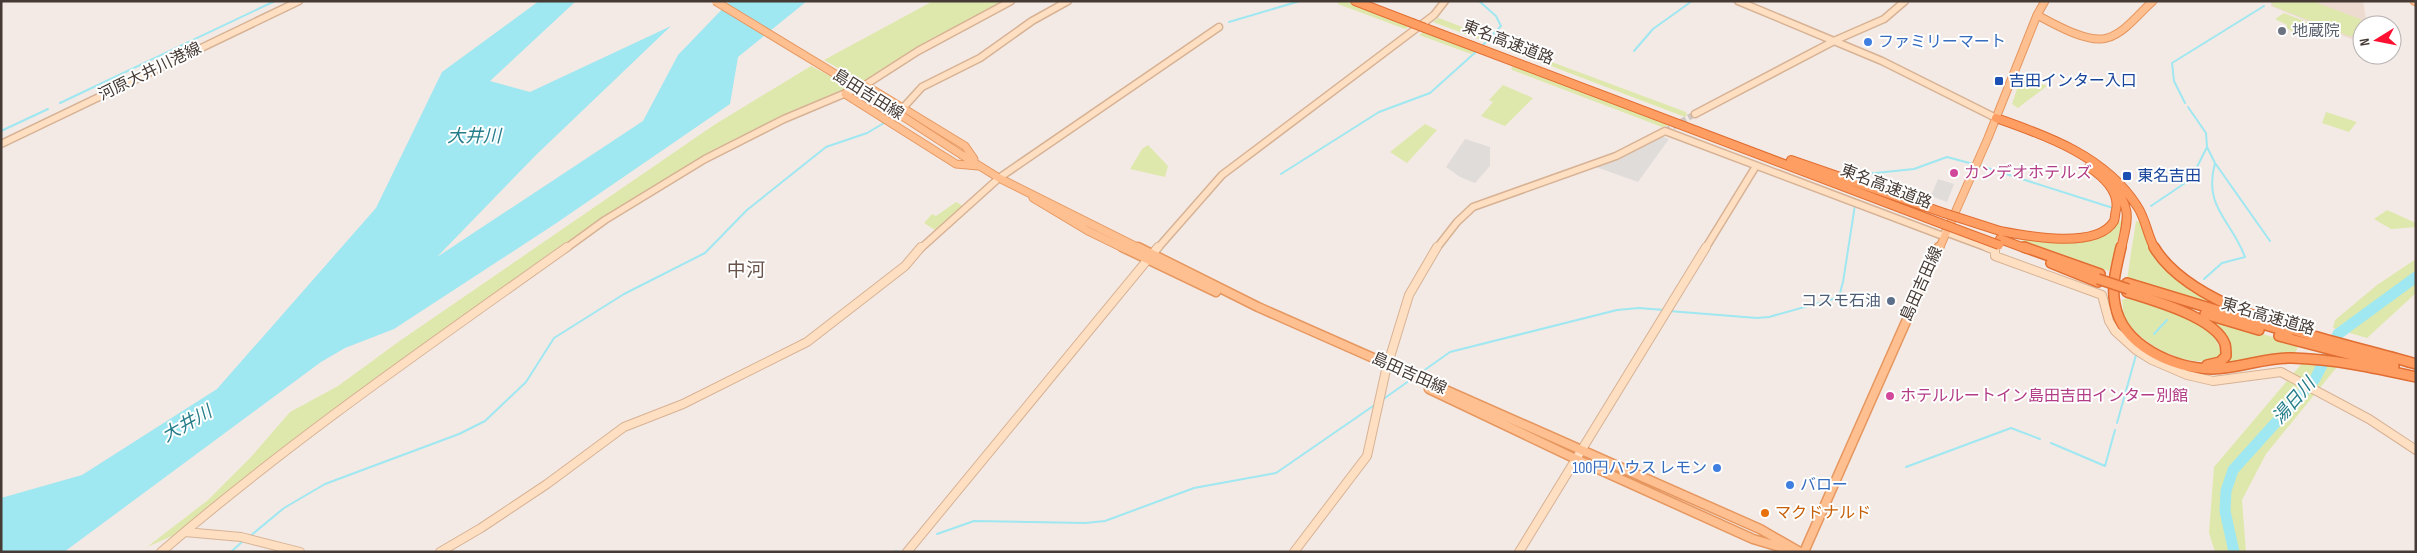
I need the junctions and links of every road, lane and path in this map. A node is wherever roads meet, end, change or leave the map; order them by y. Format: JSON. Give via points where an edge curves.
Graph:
{"nodes":[{"id":1,"x":299,"y":1,"type":"edge"},
{"id":2,"x":716,"y":1,"type":"edge"},
{"id":3,"x":1011,"y":1,"type":"edge"},
{"id":4,"x":1068,"y":1,"type":"edge"},
{"id":5,"x":1356,"y":1,"type":"edge"},
{"id":6,"x":1369,"y":1,"type":"edge"},
{"id":7,"x":1445,"y":1,"type":"edge"},
{"id":8,"x":1738,"y":1,"type":"edge"},
{"id":9,"x":1905,"y":1,"type":"edge"},
{"id":10,"x":2038,"y":1,"type":"edge"},
{"id":11,"x":2045,"y":1,"type":"edge"},
{"id":12,"x":2153,"y":1,"type":"edge"},
{"id":13,"x":2037,"y":15,"type":"junction"},
{"id":14,"x":1415,"y":21,"type":"junction"},
{"id":15,"x":1219,"y":27,"type":"dead end"},
{"id":16,"x":1836,"y":40,"type":"junction"},
{"id":17,"x":1497,"y":52,"type":"junction"},
{"id":18,"x":865,"y":85,"type":"junction"},
{"id":19,"x":846,"y":94,"type":"junction"},
{"id":20,"x":905,"y":110,"type":"junction"},
{"id":21,"x":1695,"y":114,"type":"tunnel mouth"},
{"id":22,"x":1996,"y":118,"type":"junction"},
{"id":23,"x":888,"y":121,"type":"junction"},
{"id":24,"x":1,"y":144,"type":"edge"},
{"id":25,"x":1756,"y":166,"type":"junction"},
{"id":26,"x":980,"y":167,"type":"junction"},
{"id":27,"x":2096,"y":171,"type":"junction"},
{"id":28,"x":999,"y":178,"type":"junction"},
{"id":29,"x":2124,"y":190,"type":"junction"},
{"id":30,"x":1942,"y":218,"type":"junction"},
{"id":31,"x":1944,"y":234,"type":"junction"},
{"id":32,"x":2000,"y":238,"type":"junction"},
{"id":33,"x":1150,"y":258,"type":"junction"},
{"id":34,"x":2099,"y":278,"type":"junction"},
{"id":35,"x":2128,"y":288,"type":"junction"},
{"id":36,"x":2319,"y":341,"type":"junction"},
{"id":37,"x":2354,"y":351,"type":"junction"},
{"id":38,"x":2416,"y":364,"type":"edge"},
{"id":39,"x":1387,"y":367,"type":"junction"},
{"id":40,"x":2416,"y":372,"type":"edge"},
{"id":41,"x":2416,"y":377,"type":"edge"},
{"id":42,"x":1412,"y":379,"type":"junction"},
{"id":43,"x":1582,"y":449,"type":"junction"},
{"id":44,"x":2416,"y":450,"type":"edge"},
{"id":45,"x":1576,"y":459,"type":"junction"},
{"id":46,"x":185,"y":532,"type":"junction"},
{"id":47,"x":161,"y":552,"type":"edge"},
{"id":48,"x":300,"y":552,"type":"edge"},
{"id":49,"x":440,"y":552,"type":"edge"},
{"id":50,"x":907,"y":552,"type":"edge"},
{"id":51,"x":1294,"y":552,"type":"edge"},
{"id":52,"x":1519,"y":552,"type":"edge"},
{"id":53,"x":1798,"y":552,"type":"edge"},
{"id":54,"x":1804,"y":552,"type":"edge"}],
"edges":[{"from":1,"to":24,"type":"street","name":"河原大井川港線"},
{"from":2,"to":26,"type":"main road","name":"島田吉田線","bridge":true},
{"from":3,"to":18,"type":"street","via":[[918,51]]},
{"from":4,"to":20,"type":"street","via":[[1032,21],[980,58],[922,87]]},
{"from":5,"to":14,"type":"highway","name":"東名高速道路"},
{"from":6,"to":14,"type":"highway","name":"東名高速道路"},
{"from":7,"to":33,"type":"street","via":[[1434,15],[1222,175]]},
{"from":8,"to":16,"type":"street"},
{"from":9,"to":16,"type":"street","via":[[1884,18]]},
{"from":10,"to":13,"type":"main road","name":"島田吉田線"},
{"from":11,"to":13,"type":"main road","name":"島田吉田線"},
{"from":12,"to":13,"type":"main road","via":[[2106,39],[2085,36]]},
{"from":13,"to":22,"type":"main road","name":"島田吉田線"},
{"from":14,"to":17,"type":"highway","name":"東名高速道路","bridge":true},
{"from":15,"to":28,"type":"street"},
{"from":16,"to":21,"type":"street"},
{"from":16,"to":22,"type":"street"},
{"from":17,"to":30,"type":"highway","name":"東名高速道路"},
{"from":17,"to":30,"type":"highway","name":"東名高速道路"},
{"from":18,"to":19,"type":"street"},
{"from":18,"to":20,"type":"main road"},
{"from":19,"to":23,"type":"main road"},
{"from":19,"to":46,"type":"street","via":[[747,137],[605,220],[330,416]]},
{"from":20,"to":23,"type":"main road"},
{"from":20,"to":26,"type":"main road","via":[[965,146]]},
{"from":22,"to":27,"type":"highway"},
{"from":22,"to":29,"type":"highway","via":[[2033,131],[2083,156]]},
{"from":22,"to":31,"type":"main road","name":"島田吉田線"},
{"from":23,"to":26,"type":"main road","via":[[956,164]]},
{"from":25,"to":31,"type":"street"},
{"from":25,"to":39,"type":"street","via":[[1666,131],[1616,156],[1472,207],[1448,232],[1413,286]]},
{"from":25,"to":43,"type":"street"},
{"from":26,"to":28,"type":"main road","name":"島田吉田線"},
{"from":27,"to":32,"type":"highway","via":[[2111,190],[2117,205],[2114,221],[2105,230],[2066,240]]},
{"from":27,"to":41,"type":"highway","via":[[2115,188],[2128,213],[2112,294],[2117,316],[2134,338],[2166,358],[2203,368],[2304,358]]},
{"from":28,"to":33,"type":"main road","name":"島田吉田線","via":[[1081,226]]},
{"from":28,"to":49,"type":"street","via":[[925,243],[905,266],[807,342],[683,404],[624,428],[547,484]]},
{"from":29,"to":35,"type":"highway","via":[[2134,217],[2119,282],[2118,298],[2123,319],[2140,340],[2172,358],[2208,365],[2220,362],[2226,356],[2224,341],[2210,327]]},
{"from":29,"to":36,"type":"highway","via":[[2138,208],[2157,254],[2181,277],[2216,297]]},
{"from":30,"to":32,"type":"highway","name":"東名高速道路","bridge":true},
{"from":30,"to":32,"type":"highway","bridge":true},
{"from":31,"to":44,"type":"street","via":[[1995,250],[1995,256],[2102,295],[2115,331],[2136,350],[2170,369],[2213,381],[2235,380],[2274,371],[2286,374],[2369,419]]},
{"from":31,"to":54,"type":"main road","name":"島田吉田線"},
{"from":32,"to":34,"type":"highway","name":"東名高速道路"},
{"from":32,"to":34,"type":"highway","name":"東名高速道路","via":[[2051,263]]},
{"from":33,"to":39,"type":"main road","name":"島田吉田線"},
{"from":33,"to":50,"type":"street"},
{"from":34,"to":35,"type":"highway","bridge":true},
{"from":35,"to":36,"type":"highway","name":"東名高速道路"},
{"from":36,"to":37,"type":"highway","name":"東名高速道路"},
{"from":37,"to":38,"type":"highway","name":"東名高速道路"},
{"from":37,"to":40,"type":"highway","name":"東名高速道路"},
{"from":39,"to":42,"type":"main road","name":"島田吉田線"},
{"from":39,"to":51,"type":"street","via":[[1367,456]]},
{"from":42,"to":43,"type":"main road","name":"島田吉田線"},
{"from":42,"to":45,"type":"main road","name":"島田吉田線"},
{"from":43,"to":45,"type":"street"},
{"from":43,"to":53,"type":"main road","name":"島田吉田線","via":[[1760,529]]},
{"from":45,"to":52,"type":"street"},
{"from":45,"to":53,"type":"main road","name":"島田吉田線","via":[[1753,539]]},
{"from":46,"to":47,"type":"street"},
{"from":46,"to":48,"type":"street","via":[[247,538]]}]}
